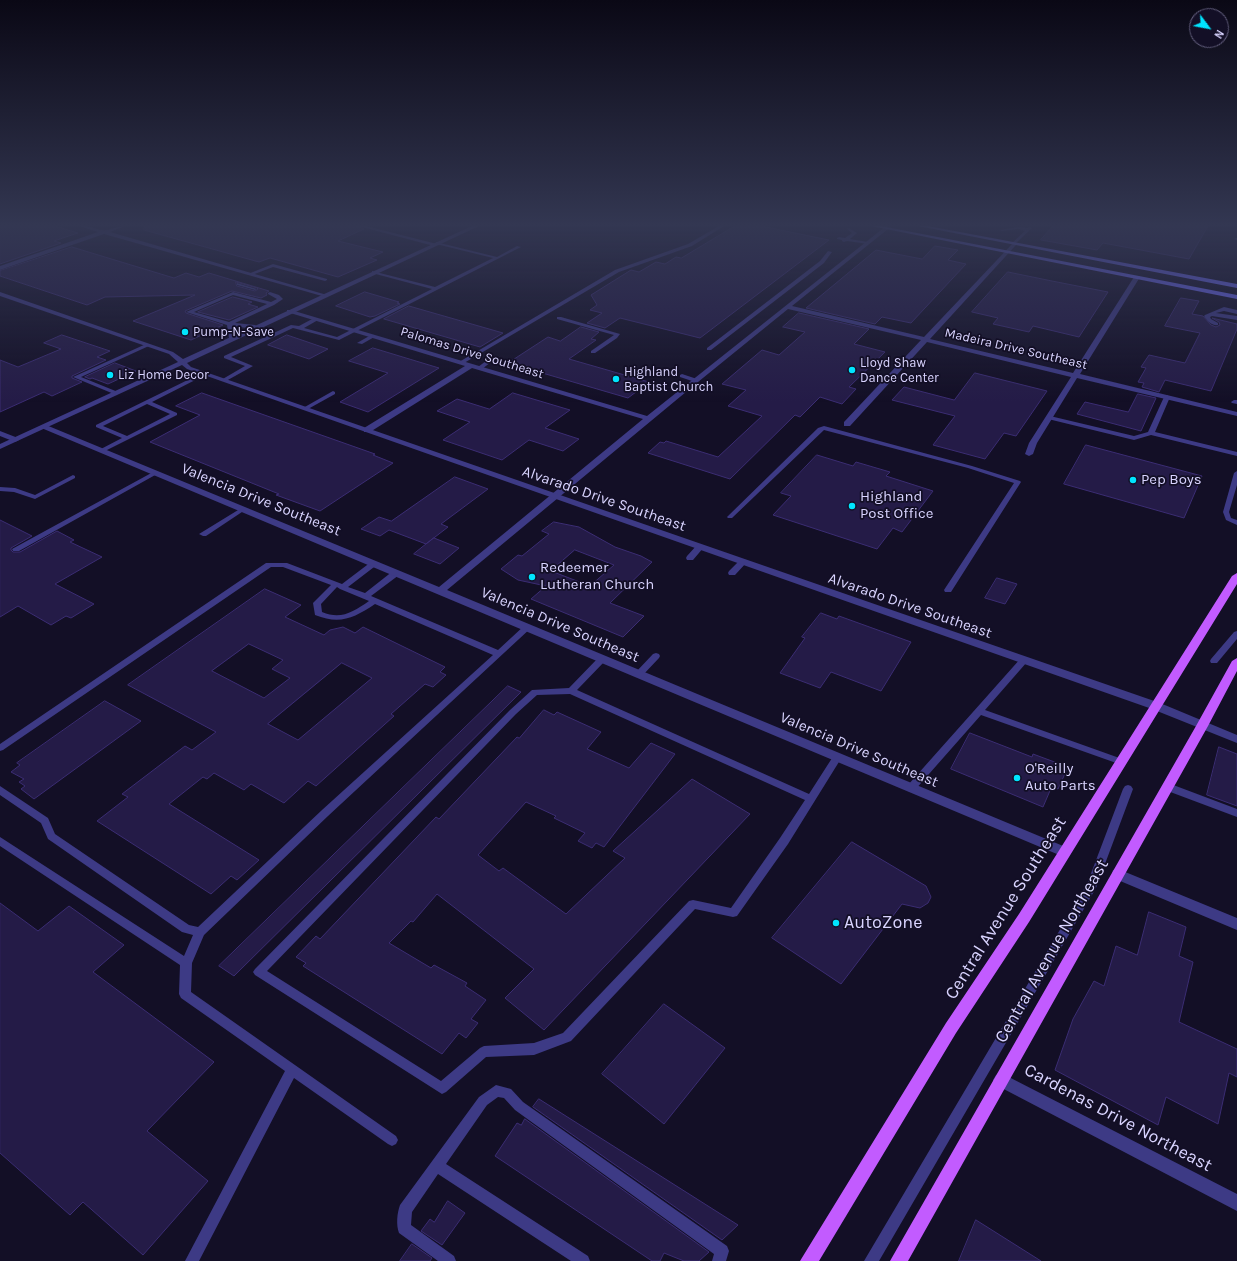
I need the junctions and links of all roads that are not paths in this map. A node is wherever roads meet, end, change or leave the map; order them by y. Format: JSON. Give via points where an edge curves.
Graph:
{"nodes":[{"id":1,"x":242,"y":285,"type":"edge"},
{"id":2,"x":288,"y":285,"type":"edge"},
{"id":3,"x":346,"y":285,"type":"edge"},
{"id":4,"x":421,"y":285,"type":"edge"},
{"id":5,"x":444,"y":285,"type":"edge"},
{"id":6,"x":593,"y":285,"type":"edge"},
{"id":7,"x":792,"y":285,"type":"edge"},
{"id":8,"x":816,"y":285,"type":"edge"},
{"id":9,"x":976,"y":285,"type":"edge"},
{"id":10,"x":1132,"y":285,"type":"edge"},
{"id":11,"x":1176,"y":285,"type":"edge"},
{"id":12,"x":255,"y":289,"type":"dead end"},
{"id":13,"x":436,"y":289,"type":"junction"},
{"id":14,"x":224,"y":290,"type":"dead end"},
{"id":15,"x":233,"y":293,"type":"junction"},
{"id":16,"x":270,"y":293,"type":"dead end"},
{"id":17,"x":0,"y":294,"type":"edge"},
{"id":18,"x":324,"y":295,"type":"junction"},
{"id":19,"x":1237,"y":297,"type":"edge"},
{"id":20,"x":272,"y":304,"type":"junction"},
{"id":21,"x":789,"y":307,"type":"junction"},
{"id":22,"x":289,"y":311,"type":"junction"},
{"id":23,"x":1213,"y":313,"type":"junction"},
{"id":24,"x":1237,"y":313,"type":"edge"},
{"id":25,"x":559,"y":318,"type":"dead end"},
{"id":26,"x":1237,"y":318,"type":"edge"},
{"id":27,"x":316,"y":319,"type":"junction"},
{"id":28,"x":229,"y":324,"type":"junction"},
{"id":29,"x":1216,"y":324,"type":"dead end"},
{"id":30,"x":255,"y":327,"type":"junction"},
{"id":31,"x":299,"y":328,"type":"junction"},
{"id":32,"x":356,"y":331,"type":"junction"},
{"id":33,"x":373,"y":336,"type":"junction"},
{"id":34,"x":232,"y":338,"type":"junction"},
{"id":35,"x":925,"y":340,"type":"junction"},
{"id":36,"x":360,"y":343,"type":"dead end"},
{"id":37,"x":148,"y":345,"type":"junction"},
{"id":38,"x":709,"y":349,"type":"dead end"},
{"id":39,"x":593,"y":352,"type":"dead end"},
{"id":40,"x":182,"y":362,"type":"junction"},
{"id":41,"x":462,"y":362,"type":"junction"},
{"id":42,"x":488,"y":362,"type":"dead end"},
{"id":43,"x":472,"y":365,"type":"junction"},
{"id":44,"x":480,"y":368,"type":"junction"},
{"id":45,"x":206,"y":373,"type":"junction"},
{"id":46,"x":682,"y":376,"type":"dead end"},
{"id":47,"x":1076,"y":376,"type":"junction"},
{"id":48,"x":224,"y":380,"type":"junction"},
{"id":49,"x":695,"y":380,"type":"junction"},
{"id":50,"x":116,"y":393,"type":"junction"},
{"id":51,"x":333,"y":393,"type":"dead end"},
{"id":52,"x":1167,"y":397,"type":"junction"},
{"id":53,"x":147,"y":402,"type":"junction"},
{"id":54,"x":306,"y":408,"type":"junction"},
{"id":55,"x":1237,"y":414,"type":"edge"},
{"id":56,"x":1050,"y":418,"type":"junction"},
{"id":57,"x":649,"y":419,"type":"junction"},
{"id":58,"x":847,"y":424,"type":"dead end"},
{"id":59,"x":43,"y":427,"type":"junction"},
{"id":60,"x":367,"y":430,"type":"junction"},
{"id":61,"x":0,"y":433,"type":"edge"},
{"id":62,"x":1151,"y":433,"type":"junction"},
{"id":63,"x":127,"y":438,"type":"junction"},
{"id":64,"x":15,"y":440,"type":"junction"},
{"id":65,"x":0,"y":447,"type":"edge"},
{"id":66,"x":101,"y":450,"type":"junction"},
{"id":67,"x":1029,"y":454,"type":"dead end"},
{"id":68,"x":1237,"y":454,"type":"edge"},
{"id":69,"x":155,"y":473,"type":"junction"},
{"id":70,"x":1237,"y":473,"type":"edge"},
{"id":71,"x":73,"y":477,"type":"dead end"},
{"id":72,"x":0,"y":489,"type":"edge"},
{"id":73,"x":555,"y":496,"type":"junction"},
{"id":74,"x":243,"y":509,"type":"junction"},
{"id":75,"x":730,"y":517,"type":"dead end"},
{"id":76,"x":1237,"y":523,"type":"edge"},
{"id":77,"x":203,"y":534,"type":"dead end"},
{"id":78,"x":700,"y":547,"type":"junction"},
{"id":79,"x":16,"y":549,"type":"dead end"},
{"id":80,"x":690,"y":558,"type":"dead end"},
{"id":81,"x":743,"y":562,"type":"junction"},
{"id":82,"x":374,"y":564,"type":"junction"},
{"id":83,"x":396,"y":573,"type":"junction"},
{"id":84,"x":732,"y":573,"type":"dead end"},
{"id":85,"x":1237,"y":576,"type":"edge"},
{"id":86,"x":339,"y":586,"type":"junction"},
{"id":87,"x":948,"y":590,"type":"dead end"},
{"id":88,"x":440,"y":591,"type":"junction"},
{"id":89,"x":366,"y":596,"type":"junction"},
{"id":90,"x":374,"y":600,"type":"junction"},
{"id":91,"x":528,"y":628,"type":"junction"},
{"id":92,"x":1237,"y":634,"type":"edge"},
{"id":93,"x":499,"y":654,"type":"junction"},
{"id":94,"x":656,"y":656,"type":"dead end"},
{"id":95,"x":602,"y":658,"type":"junction"},
{"id":96,"x":1024,"y":660,"type":"junction"},
{"id":97,"x":1214,"y":661,"type":"dead end"},
{"id":98,"x":1237,"y":661,"type":"edge"},
{"id":99,"x":640,"y":674,"type":"junction"},
{"id":100,"x":571,"y":691,"type":"junction"},
{"id":101,"x":1156,"y":706,"type":"junction"},
{"id":102,"x":980,"y":711,"type":"junction"},
{"id":103,"x":1202,"y":726,"type":"junction"},
{"id":104,"x":1237,"y":738,"type":"edge"},
{"id":105,"x":0,"y":748,"type":"edge"},
{"id":106,"x":837,"y":757,"type":"junction"},
{"id":107,"x":1122,"y":762,"type":"junction"},
{"id":108,"x":1168,"y":787,"type":"junction"},
{"id":109,"x":911,"y":788,"type":"junction"},
{"id":110,"x":1128,"y":789,"type":"dead end"},
{"id":111,"x":0,"y":790,"type":"edge"},
{"id":112,"x":811,"y":799,"type":"junction"},
{"id":113,"x":1237,"y":813,"type":"edge"},
{"id":114,"x":0,"y":841,"type":"edge"},
{"id":115,"x":1064,"y":852,"type":"junction"},
{"id":116,"x":1118,"y":874,"type":"junction"},
{"id":117,"x":1237,"y":924,"type":"edge"},
{"id":118,"x":200,"y":932,"type":"junction"},
{"id":119,"x":186,"y":964,"type":"junction"},
{"id":120,"x":292,"y":1070,"type":"junction"},
{"id":121,"x":1001,"y":1080,"type":"junction"},
{"id":122,"x":392,"y":1140,"type":"dead end"},
{"id":123,"x":436,"y":1165,"type":"junction"},
{"id":124,"x":1237,"y":1203,"type":"edge"},
{"id":125,"x":192,"y":1261,"type":"edge"},
{"id":126,"x":449,"y":1261,"type":"edge"},
{"id":127,"x":582,"y":1261,"type":"edge"},
{"id":128,"x":719,"y":1261,"type":"edge"},
{"id":129,"x":809,"y":1261,"type":"edge"},
{"id":130,"x":871,"y":1261,"type":"edge"},
{"id":131,"x":899,"y":1261,"type":"edge"}],
"edges":[{"from":1,"to":12,"type":"lane"},
{"from":2,"to":18,"type":"street"},
{"from":3,"to":18,"type":"street"},
{"from":4,"to":13,"type":"lane"},
{"from":5,"to":13,"type":"lane"},
{"from":6,"to":41,"type":"lane"},
{"from":7,"to":38,"type":"lane"},
{"from":8,"to":21,"type":"street"},
{"from":9,"to":35,"type":"street"},
{"from":10,"to":47,"type":"street"},
{"from":11,"to":19,"type":"main road"},
{"from":13,"to":32,"type":"lane"},
{"from":14,"to":15,"type":"lane"},
{"from":15,"to":20,"type":"lane"},
{"from":15,"to":28,"type":"lane","via":[[189,312]]},
{"from":16,"to":20,"type":"lane","via":[[280,299]]},
{"from":17,"to":37,"type":"street","name":"Alvarado Drive Southeast"},
{"from":18,"to":22,"type":"street"},
{"from":20,"to":28,"type":"lane"},
{"from":21,"to":35,"type":"street","name":"Madeira Drive Southeast"},
{"from":21,"to":49,"type":"street"},
{"from":22,"to":27,"type":"street","name":"Palomas Drive Southeast"},
{"from":22,"to":30,"type":"street"},
{"from":23,"to":24,"type":"lane"},
{"from":23,"to":24,"type":"lane","via":[[1224,310]]},
{"from":23,"to":26,"type":"lane"},
{"from":23,"to":29,"type":"lane","via":[[1207,316]]},
{"from":25,"to":39,"type":"lane","via":[[617,334]]},
{"from":27,"to":31,"type":"lane"},
{"from":27,"to":32,"type":"street","name":"Palomas Drive Southeast"},
{"from":28,"to":30,"type":"lane"},
{"from":28,"to":34,"type":"lane"},
{"from":30,"to":34,"type":"street"},
{"from":31,"to":32,"type":"lane","via":[[337,339]]},
{"from":31,"to":48,"type":"lane","via":[[293,326],[226,358],[250,366]]},
{"from":32,"to":33,"type":"street","name":"Palomas Drive Southeast"},
{"from":33,"to":36,"type":"lane"},
{"from":33,"to":41,"type":"street","name":"Palomas Drive Southeast"},
{"from":34,"to":40,"type":"street"},
{"from":35,"to":47,"type":"street","name":"Madeira Drive Southeast"},
{"from":35,"to":58,"type":"street"},
{"from":37,"to":40,"type":"street","name":"Alvarado Drive Southeast","via":[[171,353]]},
{"from":37,"to":50,"type":"lane","via":[[76,377]]},
{"from":40,"to":45,"type":"street","name":"Alvarado Drive Southeast","via":[[189,368]]},
{"from":40,"to":50,"type":"street"},
{"from":41,"to":43,"type":"street","name":"Palomas Drive Southeast"},
{"from":42,"to":44,"type":"lane"},
{"from":43,"to":44,"type":"street","name":"Palomas Drive Southeast"},
{"from":43,"to":60,"type":"street"},
{"from":44,"to":57,"type":"street","name":"Palomas Drive Southeast"},
{"from":45,"to":48,"type":"street","name":"Alvarado Drive Southeast"},
{"from":45,"to":53,"type":"lane"},
{"from":46,"to":49,"type":"lane"},
{"from":47,"to":52,"type":"street","name":"Madeira Drive Southeast"},
{"from":47,"to":56,"type":"street"},
{"from":48,"to":54,"type":"street","name":"Alvarado Drive Southeast"},
{"from":49,"to":57,"type":"street"},
{"from":50,"to":59,"type":"street"},
{"from":51,"to":54,"type":"lane"},
{"from":52,"to":55,"type":"street","name":"Madeira Drive Southeast"},
{"from":52,"to":62,"type":"lane"},
{"from":53,"to":63,"type":"lane","via":[[175,414]]},
{"from":53,"to":63,"type":"lane","via":[[98,426]]},
{"from":54,"to":60,"type":"street","name":"Alvarado Drive Southeast"},
{"from":56,"to":62,"type":"lane","via":[[1134,438]]},
{"from":56,"to":67,"type":"street","via":[[1033,443]]},
{"from":57,"to":73,"type":"street"},
{"from":59,"to":64,"type":"street"},
{"from":59,"to":66,"type":"street","name":"Valencia Drive Southeast"},
{"from":60,"to":73,"type":"street","name":"Alvarado Drive Southeast"},
{"from":61,"to":64,"type":"street"},
{"from":62,"to":68,"type":"lane"},
{"from":63,"to":66,"type":"lane"},
{"from":64,"to":65,"type":"street"},
{"from":66,"to":69,"type":"street","name":"Valencia Drive Southeast"},
{"from":69,"to":74,"type":"street","name":"Valencia Drive Southeast"},
{"from":69,"to":79,"type":"lane"},
{"from":70,"to":76,"type":"lane","via":[[1226,512],[1228,519]]},
{"from":71,"to":72,"type":"lane","via":[[35,497],[15,490]]},
{"from":73,"to":78,"type":"street","name":"Alvarado Drive Southeast"},
{"from":73,"to":88,"type":"street"},
{"from":74,"to":77,"type":"lane"},
{"from":74,"to":82,"type":"street","name":"Valencia Drive Southeast"},
{"from":75,"to":87,"type":"lane","via":[[820,429],[824,428],[1018,482]]},
{"from":78,"to":80,"type":"lane"},
{"from":78,"to":81,"type":"street","name":"Alvarado Drive Southeast"},
{"from":81,"to":84,"type":"lane"},
{"from":81,"to":96,"type":"street","name":"Alvarado Drive Southeast"},
{"from":82,"to":83,"type":"street","name":"Valencia Drive Southeast"},
{"from":82,"to":86,"type":"lane"},
{"from":83,"to":88,"type":"street","name":"Valencia Drive Southeast"},
{"from":83,"to":89,"type":"lane"},
{"from":85,"to":101,"type":"main road","name":"Central Avenue Southeast"},
{"from":86,"to":89,"type":"lane"},
{"from":86,"to":90,"type":"lane","via":[[317,604],[318,613],[328,618],[342,618],[357,612]]},
{"from":86,"to":105,"type":"lane","via":[[284,565],[269,566]]},
{"from":88,"to":91,"type":"street","name":"Valencia Drive Southeast"},
{"from":89,"to":90,"type":"lane"},
{"from":90,"to":93,"type":"lane"},
{"from":91,"to":93,"type":"lane"},
{"from":91,"to":95,"type":"street","name":"Valencia Drive Southeast"},
{"from":92,"to":97,"type":"lane"},
{"from":93,"to":118,"type":"lane","via":[[325,813]]},
{"from":94,"to":99,"type":"lane"},
{"from":95,"to":99,"type":"street","name":"Valencia Drive Southeast"},
{"from":95,"to":100,"type":"lane"},
{"from":96,"to":101,"type":"street","name":"Alvarado Drive Southeast"},
{"from":96,"to":102,"type":"lane"},
{"from":98,"to":103,"type":"main road","name":"Central Avenue Northeast"},
{"from":99,"to":106,"type":"street","name":"Valencia Drive Southeast"},
{"from":100,"to":112,"type":"lane"},
{"from":100,"to":112,"type":"lane","via":[[535,692],[259,972],[442,1088],[484,1052],[534,1049],[567,1037],[693,904],[733,913]]},
{"from":101,"to":103,"type":"street","name":"Alvarado Drive Southeast"},
{"from":101,"to":107,"type":"main road","name":"Central Avenue Southeast"},
{"from":102,"to":107,"type":"lane"},
{"from":102,"to":109,"type":"lane"},
{"from":103,"to":104,"type":"street","name":"Alvarado Drive Southeast"},
{"from":103,"to":108,"type":"main road","name":"Central Avenue Northeast"},
{"from":106,"to":109,"type":"street","name":"Valencia Drive Southeast"},
{"from":106,"to":112,"type":"lane"},
{"from":107,"to":115,"type":"main road","name":"Central Avenue Southeast"},
{"from":108,"to":113,"type":"lane"},
{"from":108,"to":116,"type":"main road","name":"Central Avenue Northeast"},
{"from":109,"to":115,"type":"street","name":"Valencia Drive Southeast"},
{"from":110,"to":130,"type":"lane","name":"Central Avenue Northeast","via":[[1092,885]]},
{"from":111,"to":118,"type":"lane","via":[[45,822],[51,836],[63,845],[186,930]]},
{"from":114,"to":119,"type":"lane"},
{"from":115,"to":129,"type":"main road","name":"Central Avenue Southeast","via":[[951,1028]]},
{"from":116,"to":117,"type":"street"},
{"from":116,"to":121,"type":"main road","name":"Central Avenue Northeast"},
{"from":118,"to":119,"type":"lane"},
{"from":119,"to":120,"type":"lane","via":[[185,994]]},
{"from":120,"to":122,"type":"lane"},
{"from":120,"to":125,"type":"lane"},
{"from":121,"to":124,"type":"street","name":"Cardenas Drive Northeast"},
{"from":121,"to":131,"type":"main road","name":"Central Avenue Northeast"},
{"from":123,"to":126,"type":"lane","via":[[405,1210],[404,1228]]},
{"from":123,"to":127,"type":"lane"},
{"from":123,"to":128,"type":"lane","via":[[483,1101],[496,1091],[507,1093],[519,1106],[722,1251]]}]}
